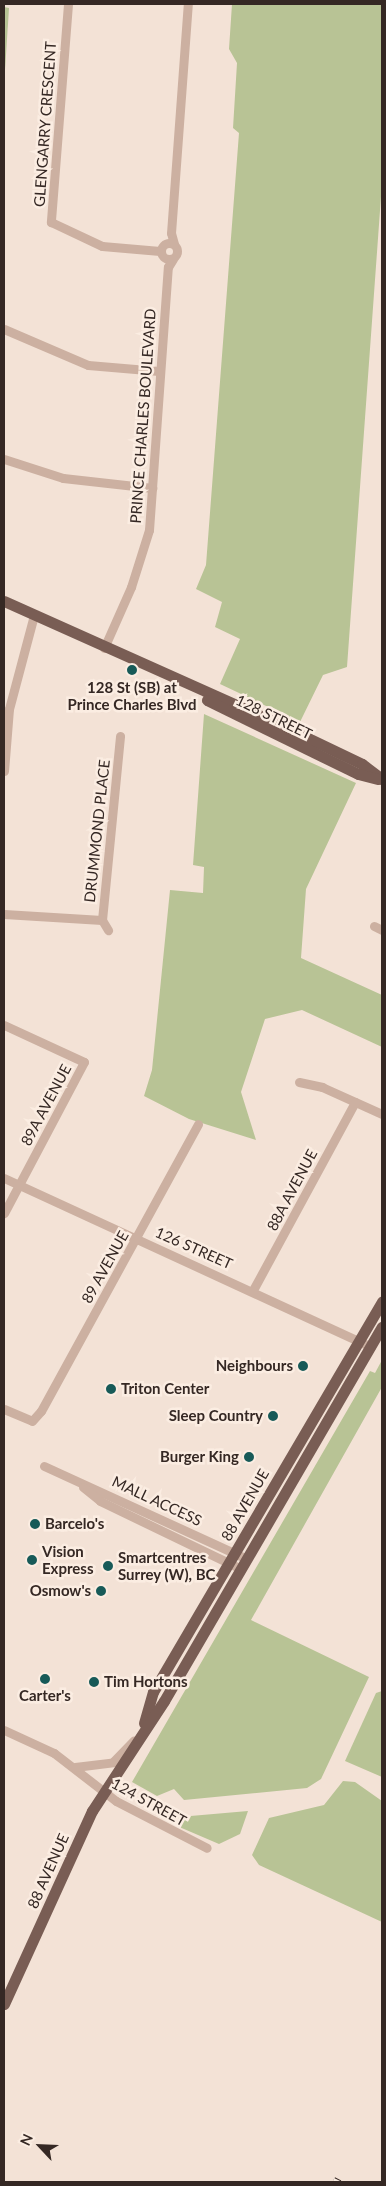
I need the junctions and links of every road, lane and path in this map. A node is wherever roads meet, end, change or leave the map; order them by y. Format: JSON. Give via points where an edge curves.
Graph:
{"nodes":[{"id":1,"x":68,"y":4,"type":"edge"},
{"id":2,"x":188,"y":4,"type":"edge"},
{"id":3,"x":170,"y":244,"type":"junction"},
{"id":4,"x":167,"y":259,"type":"junction"},
{"id":5,"x":4,"y":329,"type":"edge"},
{"id":6,"x":160,"y":370,"type":"junction"},
{"id":7,"x":4,"y":459,"type":"edge"},
{"id":8,"x":152,"y":488,"type":"junction"},
{"id":9,"x":4,"y":601,"type":"edge"},
{"id":10,"x":34,"y":615,"type":"junction"},
{"id":11,"x":104,"y":648,"type":"junction"},
{"id":12,"x":6,"y":708,"type":"edge"},
{"id":13,"x":120,"y":736,"type":"dead end"},
{"id":14,"x":4,"y":771,"type":"edge"},
{"id":15,"x":382,"y":779,"type":"edge"},
{"id":16,"x":4,"y":914,"type":"edge"},
{"id":17,"x":102,"y":920,"type":"junction"},
{"id":18,"x":108,"y":930,"type":"dead end"},
{"id":19,"x":4,"y":1025,"type":"edge"},
{"id":20,"x":299,"y":1082,"type":"dead end"},
{"id":21,"x":355,"y":1102,"type":"junction"},
{"id":22,"x":382,"y":1114,"type":"edge"},
{"id":23,"x":198,"y":1124,"type":"dead end"},
{"id":24,"x":4,"y":1178,"type":"edge"},
{"id":25,"x":19,"y":1185,"type":"junction"},
{"id":26,"x":4,"y":1213,"type":"edge"},
{"id":27,"x":138,"y":1238,"type":"junction"},
{"id":28,"x":253,"y":1290,"type":"junction"},
{"id":29,"x":382,"y":1301,"type":"edge"},
{"id":30,"x":382,"y":1327,"type":"edge"},
{"id":31,"x":359,"y":1340,"type":"junction"},
{"id":32,"x":371,"y":1347,"type":"junction"},
{"id":33,"x":4,"y":1409,"type":"edge"},
{"id":34,"x":44,"y":1466,"type":"dead end"},
{"id":35,"x":232,"y":1558,"type":"junction"},
{"id":36,"x":244,"y":1564,"type":"junction"},
{"id":37,"x":142,"y":1728,"type":"junction"},
{"id":38,"x":4,"y":1730,"type":"edge"},
{"id":39,"x":135,"y":1739,"type":"junction"},
{"id":40,"x":75,"y":1767,"type":"junction"},
{"id":41,"x":103,"y":1793,"type":"junction"},
{"id":42,"x":207,"y":1848,"type":"dead end"},
{"id":43,"x":4,"y":2004,"type":"edge"}],
"edges":[{"from":1,"to":4,"type":"street","name":"GLENGARRY CRESCENT","via":[[51,222],[102,246]]},
{"from":2,"to":3,"type":"street"},
{"from":3,"to":4,"type":"street"},
{"from":3,"to":4,"type":"street","name":"PRINCE CHARLES BOULEVARD","via":[[177,252]]},
{"from":4,"to":6,"type":"street","name":"PRINCE CHARLES BOULEVARD"},
{"from":5,"to":6,"type":"street","via":[[88,365]]},
{"from":6,"to":8,"type":"street","name":"PRINCE CHARLES BOULEVARD"},
{"from":7,"to":8,"type":"street","via":[[63,478]]},
{"from":8,"to":11,"type":"street","name":"PRINCE CHARLES BOULEVARD","via":[[149,530],[139,564]]},
{"from":9,"to":10,"type":"main road","name":"128 STREET"},
{"from":10,"to":11,"type":"main road","name":"128 STREET"},
{"from":10,"to":12,"type":"street"},
{"from":11,"to":15,"type":"main road","name":"128 STREET","via":[[266,718],[362,764]]},
{"from":12,"to":14,"type":"street"},
{"from":13,"to":17,"type":"street","name":"DRUMMOND PLACE"},
{"from":16,"to":17,"type":"street","name":"DRUMMOND PLACE"},
{"from":17,"to":18,"type":"street"},
{"from":19,"to":25,"type":"street","name":"89A AVENUE","via":[[84,1062]]},
{"from":20,"to":21,"type":"street"},
{"from":21,"to":22,"type":"street"},
{"from":21,"to":28,"type":"street","name":"88A AVENUE"},
{"from":23,"to":27,"type":"street","name":"89 AVENUE"},
{"from":24,"to":25,"type":"street","name":"126 STREET"},
{"from":25,"to":26,"type":"street","name":"89A AVENUE"},
{"from":25,"to":27,"type":"street","name":"126 STREET"},
{"from":27,"to":28,"type":"street","name":"126 STREET"},
{"from":27,"to":33,"type":"street","name":"89 AVENUE","via":[[32,1420]]},
{"from":28,"to":31,"type":"street","name":"126 STREET"},
{"from":29,"to":31,"type":"main road","name":"88 AVENUE"},
{"from":30,"to":32,"type":"main road","name":"88 AVENUE"},
{"from":31,"to":32,"type":"street","name":"126 STREET"},
{"from":31,"to":35,"type":"main road","name":"88 AVENUE"},
{"from":32,"to":36,"type":"main road","name":"88 AVENUE"},
{"from":34,"to":35,"type":"street","name":"MALL ACCESS","via":[[81,1485],[100,1501]]},
{"from":35,"to":36,"type":"street","name":"MALL ACCESS"},
{"from":35,"to":37,"type":"main road","name":"88 AVENUE","via":[[153,1692]]},
{"from":36,"to":37,"type":"main road","name":"88 AVENUE","via":[[164,1701]]},
{"from":37,"to":39,"type":"main road","name":"88 AVENUE"},
{"from":38,"to":40,"type":"street","name":"124 STREET"},
{"from":39,"to":40,"type":"street","via":[[113,1762]]},
{"from":39,"to":41,"type":"main road","name":"88 AVENUE"},
{"from":40,"to":41,"type":"street","name":"124 STREET"},
{"from":41,"to":42,"type":"street","name":"124 STREET"},
{"from":41,"to":43,"type":"main road","name":"88 AVENUE"}]}
